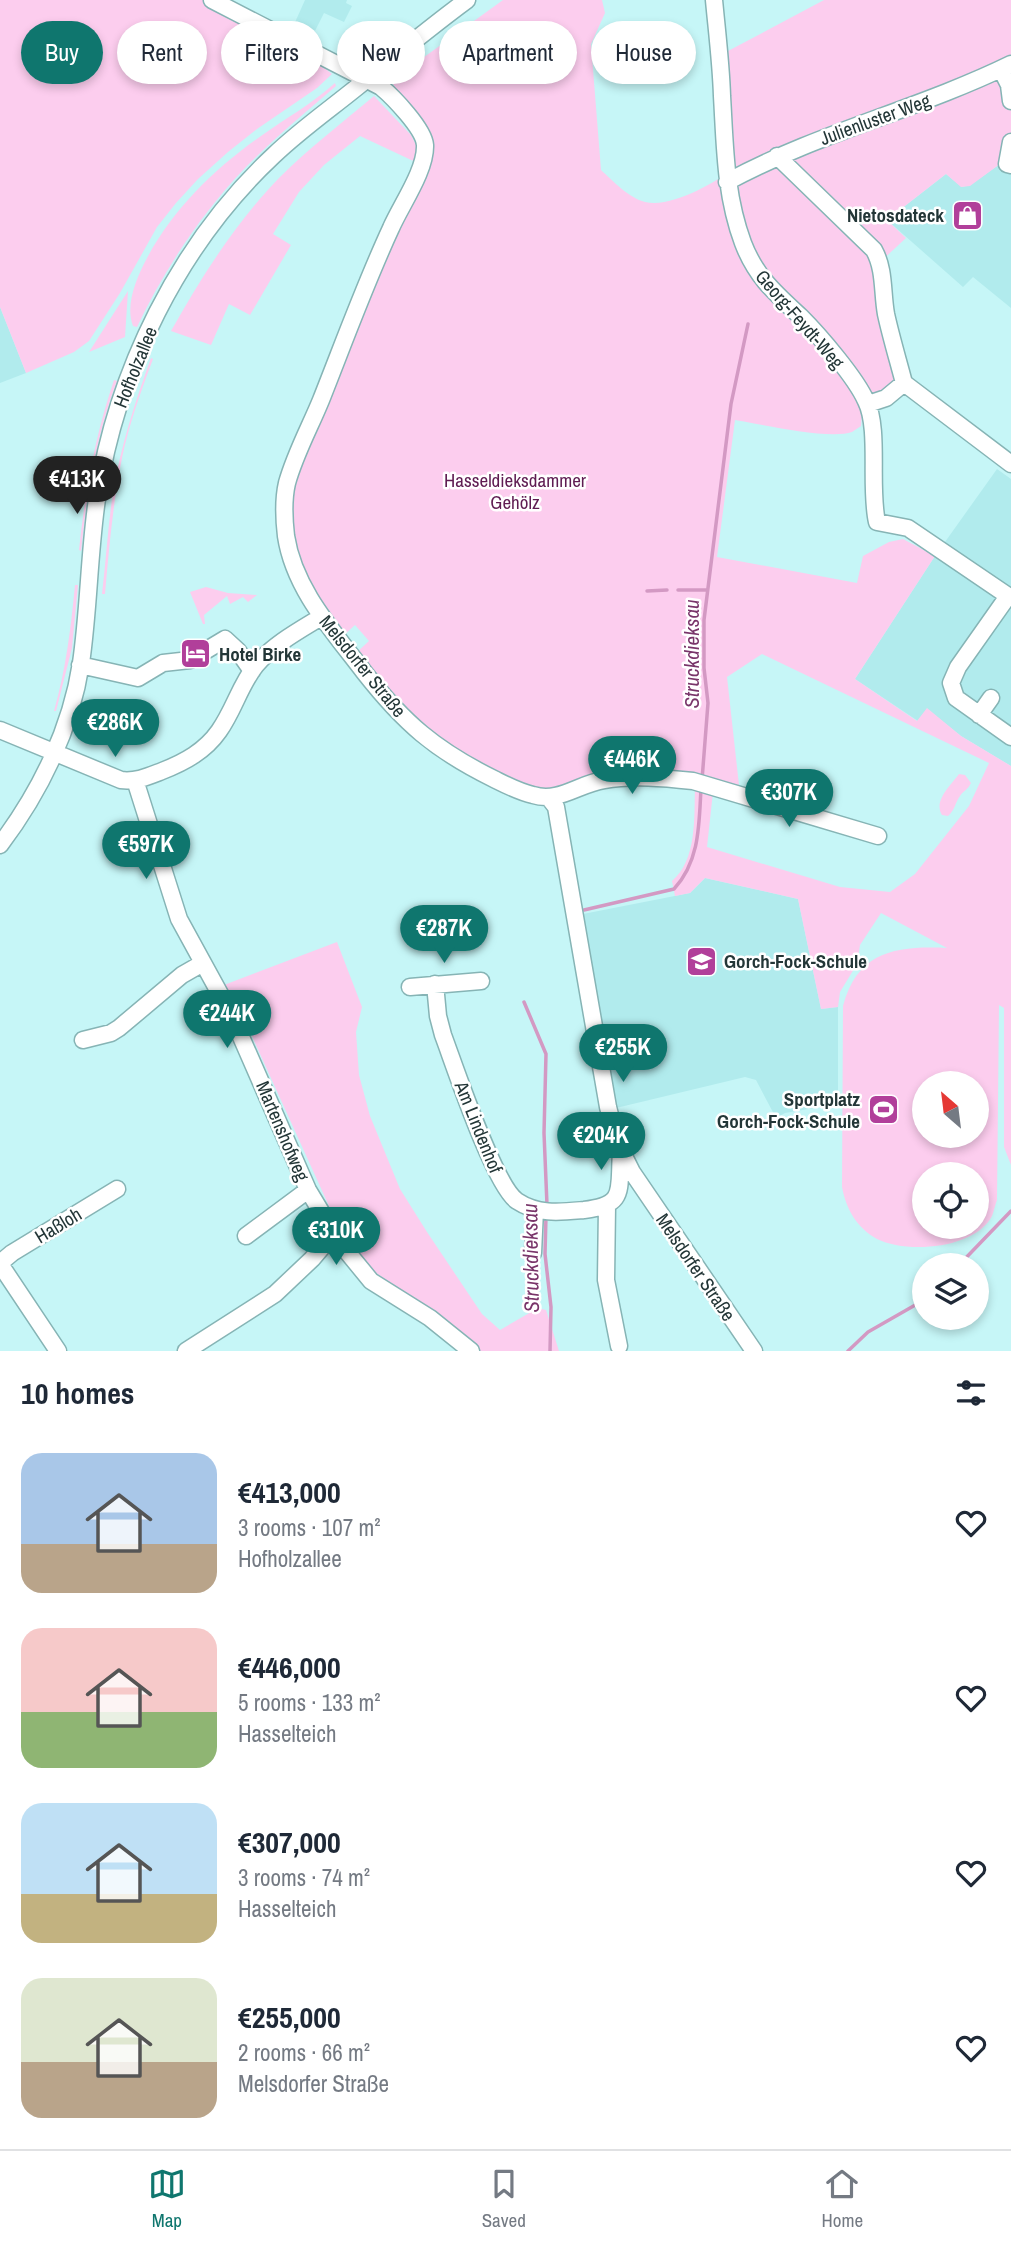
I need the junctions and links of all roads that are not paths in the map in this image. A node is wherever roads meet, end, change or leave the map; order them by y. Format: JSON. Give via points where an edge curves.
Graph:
{"nodes":[{"id":1,"x":212,"y":0,"type":"edge"},
{"id":2,"x":467,"y":0,"type":"edge"},
{"id":3,"x":714,"y":0,"type":"edge"},
{"id":4,"x":425,"y":31,"type":"edge"},
{"id":5,"x":337,"y":66,"type":"edge"},
{"id":6,"x":1006,"y":66,"type":"edge"},
{"id":7,"x":362,"y":84,"type":"edge"},
{"id":8,"x":373,"y":84,"type":"edge"},
{"id":9,"x":1011,"y":101,"type":"edge"},
{"id":10,"x":1011,"y":142,"type":"edge"},
{"id":11,"x":777,"y":156,"type":"junction"},
{"id":12,"x":1011,"y":165,"type":"edge"},
{"id":13,"x":727,"y":183,"type":"junction"},
{"id":14,"x":904,"y":383,"type":"junction"},
{"id":15,"x":868,"y":404,"type":"junction"},
{"id":16,"x":1011,"y":464,"type":"edge"},
{"id":17,"x":1010,"y":597,"type":"edge"},
{"id":18,"x":321,"y":617,"type":"junction"},
{"id":19,"x":80,"y":665,"type":"junction"},
{"id":20,"x":247,"y":679,"type":"junction"},
{"id":21,"x":991,"y":698,"type":"dead end"},
{"id":22,"x":254,"y":699,"type":"dead end"},
{"id":23,"x":979,"y":715,"type":"junction"},
{"id":24,"x":0,"y":730,"type":"edge"},
{"id":25,"x":1011,"y":737,"type":"edge"},
{"id":26,"x":54,"y":752,"type":"junction"},
{"id":27,"x":135,"y":780,"type":"junction"},
{"id":28,"x":549,"y":798,"type":"junction"},
{"id":29,"x":878,"y":836,"type":"dead end"},
{"id":30,"x":0,"y":845,"type":"edge"},
{"id":31,"x":203,"y":963,"type":"junction"},
{"id":32,"x":481,"y":981,"type":"dead end"},
{"id":33,"x":435,"y":984,"type":"junction"},
{"id":34,"x":410,"y":986,"type":"dead end"},
{"id":35,"x":83,"y":1041,"type":"dead end"},
{"id":36,"x":621,"y":1153,"type":"junction"},
{"id":37,"x":117,"y":1189,"type":"dead end"},
{"id":38,"x":309,"y":1190,"type":"junction"},
{"id":39,"x":607,"y":1206,"type":"junction"},
{"id":40,"x":542,"y":1211,"type":"junction"},
{"id":41,"x":334,"y":1233,"type":"junction"},
{"id":42,"x":246,"y":1236,"type":"dead end"},
{"id":43,"x":533,"y":1253,"type":"dead end"},
{"id":44,"x":0,"y":1264,"type":"edge"},
{"id":45,"x":619,"y":1346,"type":"dead end"},
{"id":46,"x":58,"y":1351,"type":"edge"},
{"id":47,"x":186,"y":1351,"type":"edge"},
{"id":48,"x":471,"y":1351,"type":"edge"},
{"id":49,"x":754,"y":1351,"type":"edge"}],
"edges":[{"from":1,"to":5,"type":"street","name":"Melsdorfer Straße"},
{"from":2,"to":4,"type":"street","name":"Hofholzallee"},
{"from":3,"to":13,"type":"street","name":"Georg-Feydt-Weg"},
{"from":6,"to":9,"type":"street"},
{"from":6,"to":11,"type":"street","name":"Julienluster Weg","via":[[922,103]]},
{"from":7,"to":19,"type":"street","name":"Hofholzallee","via":[[286,144],[248,181],[199,242],[165,296],[125,387],[104,461]]},
{"from":8,"to":18,"type":"street","name":"Melsdorfer Straße","via":[[389,94],[420,131],[425,145],[422,164],[361,299],[287,486],[284,516],[289,552]]},
{"from":10,"to":12,"type":"street","via":[[1007,164]]},
{"from":11,"to":13,"type":"street","name":"Julienluster Weg"},
{"from":11,"to":14,"type":"street","via":[[874,250]]},
{"from":13,"to":15,"type":"street","name":"Georg-Feydt-Weg","via":[[743,242],[762,279],[815,332]]},
{"from":14,"to":15,"type":"street","via":[[886,398]]},
{"from":14,"to":16,"type":"street"},
{"from":15,"to":17,"type":"street","name":"Georg-Feydt-Weg","via":[[877,522],[904,527]]},
{"from":17,"to":23,"type":"street","via":[[951,683],[956,698]]},
{"from":18,"to":20,"type":"street","via":[[273,648]]},
{"from":18,"to":28,"type":"street","name":"Melsdorfer Straße","via":[[393,708],[432,743],[507,785]]},
{"from":19,"to":20,"type":"street","via":[[138,678],[163,663],[190,660],[223,639],[239,651]]},
{"from":19,"to":26,"type":"street","name":"Hofholzallee"},
{"from":20,"to":22,"type":"street"},
{"from":20,"to":27,"type":"street","via":[[207,745],[177,765]]},
{"from":21,"to":23,"type":"street"},
{"from":23,"to":25,"type":"street"},
{"from":24,"to":26,"type":"street"},
{"from":26,"to":27,"type":"street","via":[[114,778]]},
{"from":26,"to":30,"type":"street","name":"Hofholzallee","via":[[29,803]]},
{"from":27,"to":31,"type":"street","name":"Martenshofweg","via":[[174,908]]},
{"from":28,"to":29,"type":"street","via":[[602,780],[693,781]]},
{"from":28,"to":36,"type":"street","name":"Melsdorfer Straße","via":[[556,807],[608,1107]]},
{"from":31,"to":35,"type":"street","via":[[119,1028]]},
{"from":31,"to":38,"type":"street","name":"Martenshofweg","via":[[231,1014]]},
{"from":32,"to":33,"type":"street"},
{"from":33,"to":34,"type":"street"},
{"from":33,"to":40,"type":"street","name":"Am Lindenhof","via":[[443,1035],[496,1172],[512,1197]]},
{"from":36,"to":39,"type":"street","via":[[618,1192]]},
{"from":36,"to":49,"type":"street","name":"Melsdorfer Straße"},
{"from":37,"to":44,"type":"street","name":"Haßloh"},
{"from":38,"to":41,"type":"street","name":"Martenshofweg"},
{"from":38,"to":42,"type":"street"},
{"from":39,"to":40,"type":"street"},
{"from":39,"to":45,"type":"street","via":[[606,1280]]},
{"from":40,"to":43,"type":"street"},
{"from":41,"to":47,"type":"street","via":[[275,1294]]},
{"from":41,"to":48,"type":"street","name":"Martenshofweg","via":[[371,1281],[430,1318]]},
{"from":44,"to":46,"type":"street"}]}
